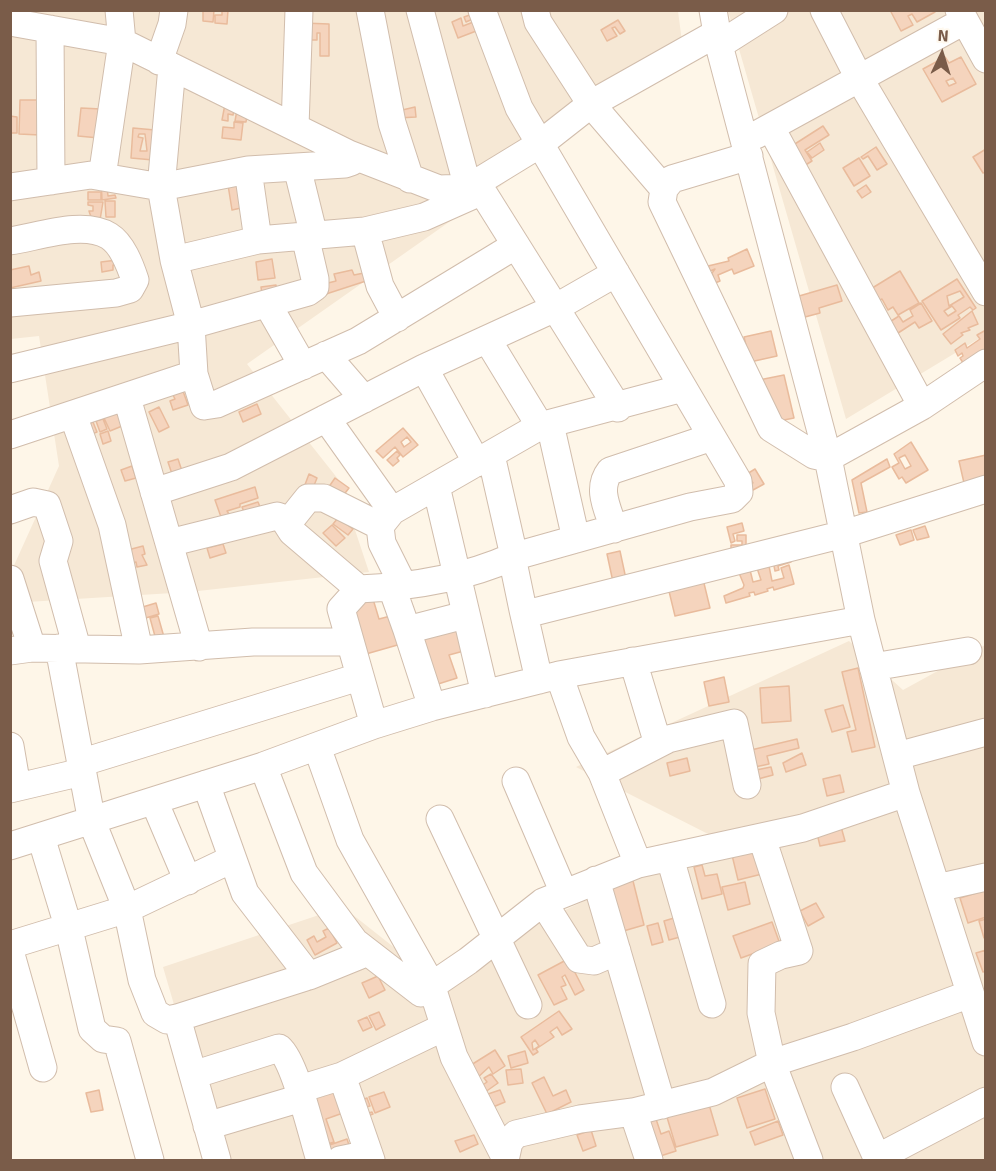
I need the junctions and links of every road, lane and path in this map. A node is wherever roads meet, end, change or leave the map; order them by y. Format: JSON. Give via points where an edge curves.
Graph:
{"nodes":[{"id":1,"x":119,"y":10,"type":"edge"},
{"id":2,"x":174,"y":10,"type":"edge"},
{"id":3,"x":299,"y":10,"type":"edge"},
{"id":4,"x":370,"y":10,"type":"edge"},
{"id":5,"x":420,"y":10,"type":"edge"},
{"id":6,"x":482,"y":10,"type":"edge"},
{"id":7,"x":535,"y":10,"type":"edge"},
{"id":8,"x":774,"y":10,"type":"edge"},
{"id":9,"x":824,"y":10,"type":"edge"},
{"id":10,"x":961,"y":16,"type":"edge"},
{"id":11,"x":10,"y":22,"type":"edge"},
{"id":12,"x":50,"y":29,"type":"junction"},
{"id":13,"x":716,"y":29,"type":"edge"},
{"id":14,"x":122,"y":42,"type":"junction"},
{"id":15,"x":986,"y":59,"type":"edge"},
{"id":16,"x":166,"y":64,"type":"junction"},
{"id":17,"x":859,"y":78,"type":"junction"},
{"id":18,"x":591,"y":104,"type":"junction"},
{"id":19,"x":295,"y":127,"type":"junction"},
{"id":20,"x":771,"y":128,"type":"junction"},
{"id":21,"x":540,"y":144,"type":"junction"},
{"id":22,"x":747,"y":149,"type":"junction"},
{"id":23,"x":349,"y":154,"type":"junction"},
{"id":24,"x":297,"y":167,"type":"junction"},
{"id":25,"x":248,"y":170,"type":"junction"},
{"id":26,"x":102,"y":177,"type":"junction"},
{"id":27,"x":410,"y":179,"type":"junction"},
{"id":28,"x":51,"y":181,"type":"junction"},
{"id":29,"x":10,"y":187,"type":"edge"},
{"id":30,"x":161,"y":187,"type":"junction"},
{"id":31,"x":476,"y":187,"type":"junction"},
{"id":32,"x":664,"y":189,"type":"junction"},
{"id":33,"x":365,"y":231,"type":"junction"},
{"id":34,"x":309,"y":236,"type":"junction"},
{"id":35,"x":258,"y":240,"type":"junction"},
{"id":36,"x":10,"y":241,"type":"edge"},
{"id":37,"x":516,"y":245,"type":"junction"},
{"id":38,"x":174,"y":260,"type":"junction"},
{"id":39,"x":616,"y":273,"type":"junction"},
{"id":40,"x":986,"y":292,"type":"edge"},
{"id":41,"x":10,"y":303,"type":"edge"},
{"id":42,"x":268,"y":305,"type":"junction"},
{"id":43,"x":555,"y":308,"type":"junction"},
{"id":44,"x":397,"y":318,"type":"junction"},
{"id":45,"x":190,"y":325,"type":"junction"},
{"id":46,"x":487,"y":339,"type":"junction"},
{"id":47,"x":314,"y":360,"type":"junction"},
{"id":48,"x":986,"y":363,"type":"edge"},
{"id":49,"x":424,"y":368,"type":"junction"},
{"id":50,"x":10,"y":369,"type":"edge"},
{"id":51,"x":194,"y":374,"type":"junction"},
{"id":52,"x":683,"y":388,"type":"junction"},
{"id":53,"x":127,"y":398,"type":"junction"},
{"id":54,"x":364,"y":399,"type":"junction"},
{"id":55,"x":922,"y":406,"type":"junction"},
{"id":56,"x":618,"y":408,"type":"junction"},
{"id":57,"x":73,"y":415,"type":"junction"},
{"id":58,"x":326,"y":418,"type":"junction"},
{"id":59,"x":545,"y":425,"type":"junction"},
{"id":60,"x":10,"y":435,"type":"edge"},
{"id":61,"x":712,"y":437,"type":"junction"},
{"id":62,"x":828,"y":458,"type":"junction"},
{"id":63,"x":484,"y":459,"type":"junction"},
{"id":64,"x":436,"y":486,"type":"junction"},
{"id":65,"x":986,"y":489,"type":"edge"},
{"id":66,"x":154,"y":492,"type":"junction"},
{"id":67,"x":10,"y":510,"type":"edge"},
{"id":68,"x":386,"y":519,"type":"junction"},
{"id":69,"x":288,"y":523,"type":"junction"},
{"id":70,"x":614,"y":529,"type":"junction"},
{"id":71,"x":844,"y":534,"type":"junction"},
{"id":72,"x":576,"y":539,"type":"junction"},
{"id":73,"x":169,"y":543,"type":"junction"},
{"id":74,"x":513,"y":557,"type":"junction"},
{"id":75,"x":457,"y":574,"type":"junction"},
{"id":76,"x":12,"y":586,"type":"edge"},
{"id":77,"x":397,"y":586,"type":"junction"},
{"id":78,"x":359,"y":589,"type":"junction"},
{"id":79,"x":523,"y":610,"type":"junction"},
{"id":80,"x":465,"y":615,"type":"junction"},
{"id":81,"x":861,"y":620,"type":"junction"},
{"id":82,"x":407,"y":630,"type":"junction"},
{"id":83,"x":349,"y":642,"type":"junction"},
{"id":84,"x":199,"y":647,"type":"junction"},
{"id":85,"x":68,"y":648,"type":"junction"},
{"id":86,"x":21,"y":649,"type":"edge"},
{"id":87,"x":139,"y":650,"type":"junction"},
{"id":88,"x":968,"y":651,"type":"dead end"},
{"id":89,"x":633,"y":661,"type":"junction"},
{"id":90,"x":873,"y":667,"type":"junction"},
{"id":91,"x":359,"y":677,"type":"junction"},
{"id":92,"x":549,"y":677,"type":"junction"},
{"id":93,"x":484,"y":694,"type":"junction"},
{"id":94,"x":432,"y":707,"type":"junction"},
{"id":95,"x":374,"y":725,"type":"junction"},
{"id":96,"x":986,"y":732,"type":"edge"},
{"id":97,"x":658,"y":744,"type":"junction"},
{"id":98,"x":10,"y":746,"type":"edge"},
{"id":99,"x":317,"y":747,"type":"junction"},
{"id":100,"x":897,"y":756,"type":"junction"},
{"id":101,"x":263,"y":766,"type":"junction"},
{"id":102,"x":81,"y":767,"type":"junction"},
{"id":103,"x":602,"y":773,"type":"junction"},
{"id":104,"x":516,"y":781,"type":"dead end"},
{"id":105,"x":206,"y":784,"type":"junction"},
{"id":106,"x":747,"y":785,"type":"dead end"},
{"id":107,"x":14,"y":788,"type":"edge"},
{"id":108,"x":906,"y":793,"type":"junction"},
{"id":109,"x":154,"y":801,"type":"junction"},
{"id":110,"x":440,"y":819,"type":"dead end"},
{"id":111,"x":92,"y":822,"type":"junction"},
{"id":112,"x":41,"y":837,"type":"junction"},
{"id":113,"x":762,"y":838,"type":"junction"},
{"id":114,"x":10,"y":846,"type":"edge"},
{"id":115,"x":670,"y":858,"type":"junction"},
{"id":116,"x":232,"y":859,"type":"junction"},
{"id":117,"x":638,"y":864,"type":"junction"},
{"id":118,"x":986,"y":876,"type":"edge"},
{"id":119,"x":596,"y":880,"type":"junction"},
{"id":120,"x":188,"y":881,"type":"junction"},
{"id":121,"x":937,"y":888,"type":"junction"},
{"id":122,"x":554,"y":897,"type":"junction"},
{"id":123,"x":128,"y":909,"type":"junction"},
{"id":124,"x":69,"y":929,"type":"junction"},
{"id":125,"x":497,"y":938,"type":"junction"},
{"id":126,"x":10,"y":945,"type":"edge"},
{"id":127,"x":10,"y":951,"type":"edge"},
{"id":128,"x":617,"y":951,"type":"junction"},
{"id":129,"x":368,"y":952,"type":"junction"},
{"id":130,"x":309,"y":976,"type":"junction"},
{"id":131,"x":431,"y":984,"type":"junction"},
{"id":132,"x":970,"y":994,"type":"junction"},
{"id":133,"x":712,"y":1004,"type":"dead end"},
{"id":134,"x":528,"y":1005,"type":"dead end"},
{"id":135,"x":177,"y":1018,"type":"junction"},
{"id":136,"x":444,"y":1027,"type":"junction"},
{"id":137,"x":986,"y":1042,"type":"edge"},
{"id":138,"x":772,"y":1063,"type":"junction"},
{"id":139,"x":43,"y":1068,"type":"dead end"},
{"id":140,"x":193,"y":1075,"type":"junction"},
{"id":141,"x":342,"y":1076,"type":"junction"},
{"id":142,"x":845,"y":1087,"type":"dead end"},
{"id":143,"x":300,"y":1094,"type":"junction"},
{"id":144,"x":986,"y":1101,"type":"edge"},
{"id":145,"x":662,"y":1105,"type":"junction"},
{"id":146,"x":633,"y":1112,"type":"junction"},
{"id":147,"x":207,"y":1126,"type":"junction"},
{"id":148,"x":370,"y":1157,"type":"edge"},
{"id":149,"x":505,"y":1159,"type":"edge"},
{"id":150,"x":877,"y":1159,"type":"edge"},
{"id":151,"x":150,"y":1161,"type":"edge"},
{"id":152,"x":217,"y":1161,"type":"edge"},
{"id":153,"x":320,"y":1161,"type":"edge"},
{"id":154,"x":340,"y":1161,"type":"edge"},
{"id":155,"x":649,"y":1161,"type":"edge"},
{"id":156,"x":809,"y":1161,"type":"edge"}],
"edges":[{"from":1,"to":14,"type":"street"},
{"from":2,"to":16,"type":"street"},
{"from":3,"to":19,"type":"street"},
{"from":4,"to":27,"type":"street","via":[[392,123]]},
{"from":5,"to":31,"type":"street"},
{"from":6,"to":21,"type":"street","via":[[519,108]]},
{"from":7,"to":18,"type":"street","via":[[538,22]]},
{"from":8,"to":13,"type":"street"},
{"from":9,"to":17,"type":"street"},
{"from":10,"to":15,"type":"street"},
{"from":10,"to":17,"type":"street"},
{"from":11,"to":12,"type":"street"},
{"from":12,"to":14,"type":"street"},
{"from":12,"to":28,"type":"street"},
{"from":13,"to":18,"type":"street"},
{"from":13,"to":22,"type":"street"},
{"from":14,"to":16,"type":"street"},
{"from":14,"to":26,"type":"street"},
{"from":16,"to":19,"type":"street"},
{"from":16,"to":30,"type":"street"},
{"from":17,"to":20,"type":"street"},
{"from":17,"to":40,"type":"street"},
{"from":18,"to":21,"type":"street"},
{"from":18,"to":32,"type":"street"},
{"from":19,"to":23,"type":"street"},
{"from":20,"to":22,"type":"street"},
{"from":20,"to":55,"type":"street"},
{"from":21,"to":31,"type":"street"},
{"from":21,"to":39,"type":"street"},
{"from":22,"to":32,"type":"street","via":[[672,179]]},
{"from":22,"to":62,"type":"street"},
{"from":23,"to":24,"type":"street","via":[[351,162],[345,164]]},
{"from":23,"to":27,"type":"street"},
{"from":24,"to":25,"type":"street"},
{"from":24,"to":34,"type":"street"},
{"from":25,"to":30,"type":"street"},
{"from":25,"to":35,"type":"street"},
{"from":26,"to":28,"type":"street"},
{"from":26,"to":30,"type":"street"},
{"from":27,"to":31,"type":"street","via":[[439,189]]},
{"from":28,"to":29,"type":"street"},
{"from":30,"to":38,"type":"street"},
{"from":31,"to":33,"type":"street","via":[[424,217]]},
{"from":31,"to":37,"type":"street"},
{"from":32,"to":62,"type":"street","via":[[662,202],[771,428],[814,455]]},
{"from":33,"to":34,"type":"street"},
{"from":33,"to":44,"type":"street","via":[[380,286]]},
{"from":34,"to":35,"type":"street"},
{"from":34,"to":42,"type":"street","via":[[315,287]]},
{"from":35,"to":38,"type":"street"},
{"from":36,"to":41,"type":"street","via":[[88,230],[109,236],[128,259],[135,279],[130,289],[116,293]]},
{"from":37,"to":43,"type":"street"},
{"from":37,"to":44,"type":"street"},
{"from":38,"to":45,"type":"street"},
{"from":39,"to":43,"type":"street"},
{"from":39,"to":52,"type":"street"},
{"from":42,"to":45,"type":"street"},
{"from":42,"to":47,"type":"street"},
{"from":43,"to":46,"type":"street"},
{"from":43,"to":56,"type":"street"},
{"from":44,"to":47,"type":"street"},
{"from":45,"to":50,"type":"street"},
{"from":45,"to":51,"type":"street"},
{"from":46,"to":49,"type":"street"},
{"from":46,"to":59,"type":"street"},
{"from":47,"to":51,"type":"street","via":[[208,407],[200,401]]},
{"from":47,"to":54,"type":"street"},
{"from":48,"to":55,"type":"street"},
{"from":49,"to":54,"type":"street"},
{"from":49,"to":63,"type":"street"},
{"from":51,"to":53,"type":"street"},
{"from":52,"to":56,"type":"street"},
{"from":52,"to":61,"type":"street"},
{"from":53,"to":57,"type":"street"},
{"from":53,"to":66,"type":"street"},
{"from":54,"to":58,"type":"street"},
{"from":55,"to":62,"type":"street"},
{"from":56,"to":59,"type":"street"},
{"from":57,"to":60,"type":"street"},
{"from":57,"to":87,"type":"street","via":[[112,525]]},
{"from":58,"to":66,"type":"street","via":[[231,466]]},
{"from":58,"to":68,"type":"street"},
{"from":59,"to":63,"type":"street"},
{"from":59,"to":72,"type":"street"},
{"from":61,"to":70,"type":"street","via":[[610,471],[603,480],[602,491]]},
{"from":61,"to":70,"type":"street","via":[[738,482],[739,492],[732,499]]},
{"from":62,"to":71,"type":"street"},
{"from":63,"to":64,"type":"street"},
{"from":63,"to":74,"type":"street"},
{"from":64,"to":68,"type":"street"},
{"from":64,"to":75,"type":"street"},
{"from":65,"to":71,"type":"street"},
{"from":66,"to":73,"type":"street"},
{"from":67,"to":85,"type":"street","via":[[33,502],[47,505],[59,541],[53,561]]},
{"from":68,"to":69,"type":"street","via":[[324,498],[308,498]]},
{"from":68,"to":77,"type":"street","via":[[382,543]]},
{"from":69,"to":73,"type":"street","via":[[277,516],[261,518]]},
{"from":69,"to":78,"type":"street","via":[[292,532]]},
{"from":70,"to":72,"type":"street"},
{"from":71,"to":79,"type":"street","via":[[530,613]]},
{"from":71,"to":81,"type":"street"},
{"from":72,"to":74,"type":"street"},
{"from":73,"to":84,"type":"street"},
{"from":74,"to":75,"type":"street","via":[[485,569]]},
{"from":74,"to":79,"type":"street"},
{"from":75,"to":77,"type":"street"},
{"from":75,"to":80,"type":"street"},
{"from":76,"to":86,"type":"street"},
{"from":77,"to":78,"type":"street"},
{"from":77,"to":82,"type":"street"},
{"from":78,"to":83,"type":"street","via":[[341,609]]},
{"from":79,"to":92,"type":"street"},
{"from":80,"to":82,"type":"street"},
{"from":80,"to":93,"type":"street"},
{"from":81,"to":89,"type":"street"},
{"from":81,"to":90,"type":"street"},
{"from":82,"to":94,"type":"street"},
{"from":83,"to":84,"type":"street","via":[[253,642]]},
{"from":83,"to":91,"type":"street"},
{"from":84,"to":87,"type":"street"},
{"from":85,"to":86,"type":"street"},
{"from":85,"to":87,"type":"street"},
{"from":85,"to":102,"type":"street"},
{"from":88,"to":90,"type":"street"},
{"from":89,"to":92,"type":"street"},
{"from":89,"to":97,"type":"street"},
{"from":90,"to":100,"type":"street"},
{"from":91,"to":95,"type":"street"},
{"from":91,"to":102,"type":"street"},
{"from":92,"to":93,"type":"street"},
{"from":92,"to":103,"type":"street"},
{"from":93,"to":94,"type":"street"},
{"from":94,"to":95,"type":"street"},
{"from":95,"to":99,"type":"street"},
{"from":96,"to":100,"type":"street"},
{"from":97,"to":103,"type":"street"},
{"from":97,"to":106,"type":"street","via":[[734,723]]},
{"from":98,"to":107,"type":"street"},
{"from":99,"to":101,"type":"street"},
{"from":99,"to":131,"type":"street","via":[[350,840]]},
{"from":100,"to":108,"type":"street"},
{"from":101,"to":105,"type":"street"},
{"from":101,"to":129,"type":"street","via":[[304,873],[355,942]]},
{"from":102,"to":107,"type":"street"},
{"from":102,"to":111,"type":"street"},
{"from":103,"to":117,"type":"street"},
{"from":104,"to":122,"type":"street"},
{"from":105,"to":109,"type":"street"},
{"from":105,"to":116,"type":"street"},
{"from":108,"to":113,"type":"street"},
{"from":108,"to":121,"type":"street"},
{"from":109,"to":111,"type":"street"},
{"from":109,"to":120,"type":"street"},
{"from":110,"to":125,"type":"street"},
{"from":111,"to":112,"type":"street"},
{"from":111,"to":123,"type":"street"},
{"from":112,"to":114,"type":"street"},
{"from":112,"to":124,"type":"street"},
{"from":113,"to":115,"type":"street"},
{"from":113,"to":138,"type":"street","via":[[799,951],[762,964],[761,1013]]},
{"from":115,"to":117,"type":"street"},
{"from":115,"to":133,"type":"street"},
{"from":116,"to":120,"type":"street"},
{"from":116,"to":130,"type":"street","via":[[245,893]]},
{"from":117,"to":119,"type":"street"},
{"from":118,"to":121,"type":"street"},
{"from":119,"to":122,"type":"street"},
{"from":119,"to":128,"type":"street"},
{"from":120,"to":123,"type":"street"},
{"from":121,"to":132,"type":"street"},
{"from":122,"to":125,"type":"street"},
{"from":122,"to":128,"type":"street","via":[[579,959],[594,961]]},
{"from":123,"to":124,"type":"street"},
{"from":123,"to":135,"type":"street","via":[[142,980],[155,1013],[167,1020]]},
{"from":124,"to":126,"type":"street"},
{"from":124,"to":151,"type":"street","via":[[92,1029],[103,1039],[117,1041]]},
{"from":125,"to":131,"type":"street","via":[[468,962]]},
{"from":125,"to":134,"type":"street"},
{"from":127,"to":139,"type":"street"},
{"from":128,"to":145,"type":"street"},
{"from":129,"to":130,"type":"street"},
{"from":129,"to":131,"type":"street","via":[[421,993]]},
{"from":130,"to":135,"type":"street"},
{"from":131,"to":136,"type":"street"},
{"from":132,"to":137,"type":"street"},
{"from":132,"to":138,"type":"street"},
{"from":135,"to":140,"type":"street"},
{"from":136,"to":141,"type":"street"},
{"from":136,"to":149,"type":"street","via":[[470,1092]]},
{"from":138,"to":145,"type":"street","via":[[713,1092]]},
{"from":138,"to":156,"type":"street"},
{"from":140,"to":143,"type":"street","via":[[279,1048],[285,1053]]},
{"from":140,"to":147,"type":"street"},
{"from":141,"to":143,"type":"street"},
{"from":141,"to":148,"type":"street"},
{"from":142,"to":150,"type":"street"},
{"from":143,"to":147,"type":"street"},
{"from":143,"to":153,"type":"street"},
{"from":144,"to":150,"type":"street"},
{"from":145,"to":146,"type":"street"},
{"from":146,"to":149,"type":"street","via":[[516,1134],[509,1142]]},
{"from":146,"to":155,"type":"street"},
{"from":147,"to":152,"type":"street"},
{"from":148,"to":154,"type":"street"}]}
